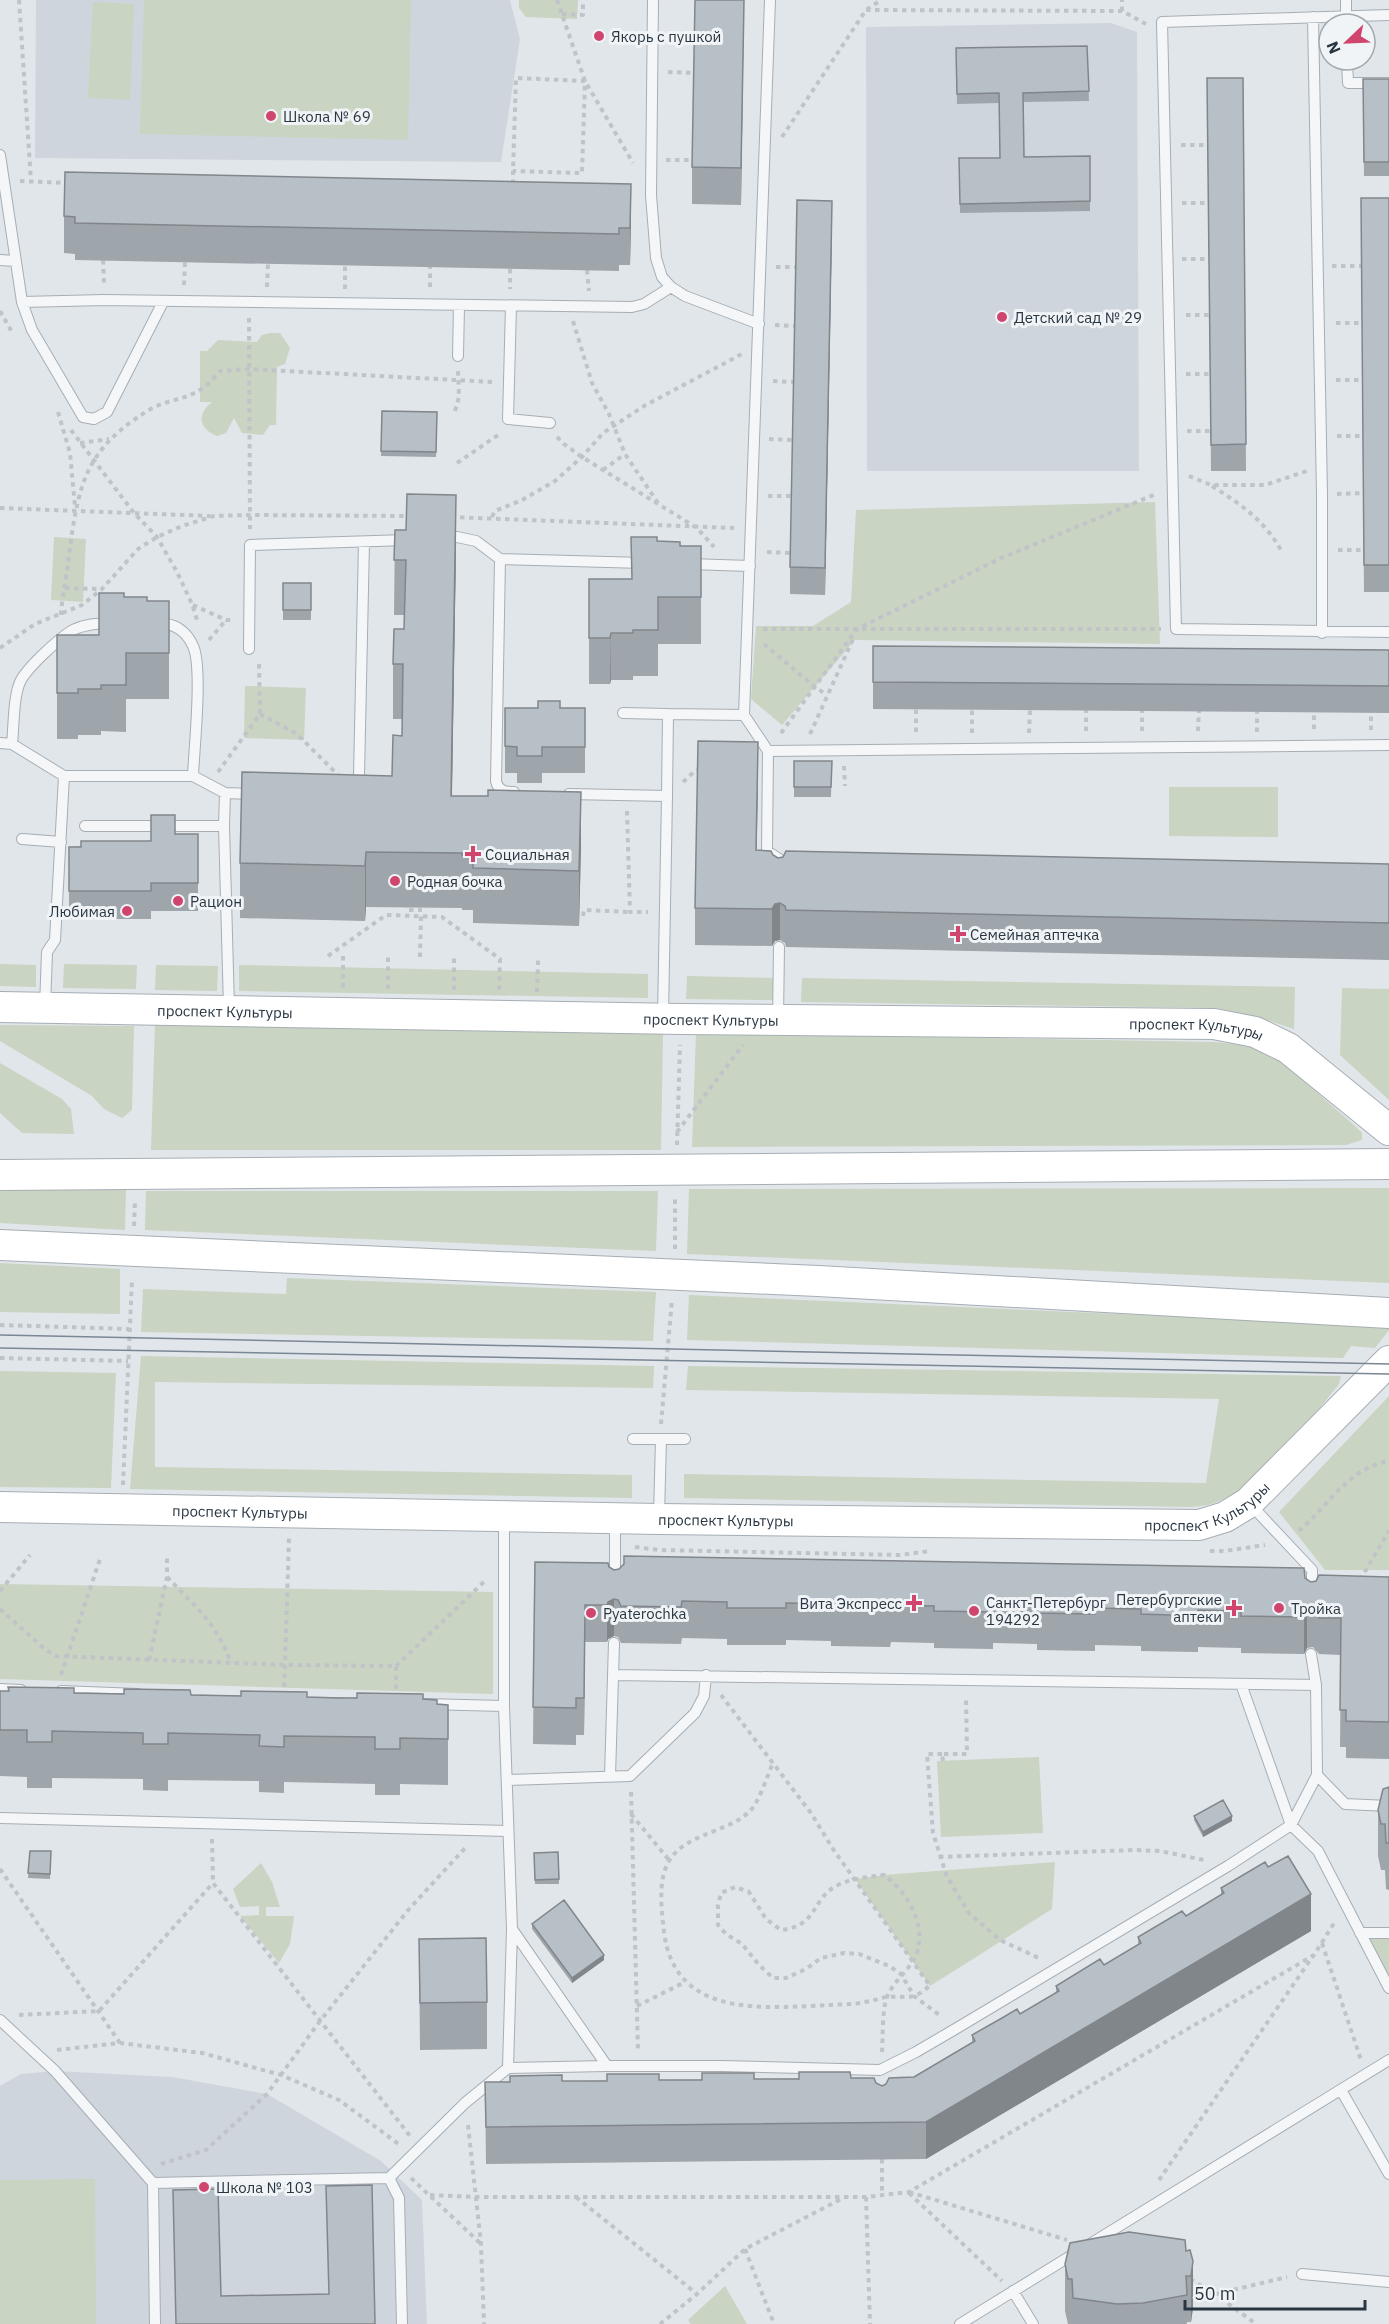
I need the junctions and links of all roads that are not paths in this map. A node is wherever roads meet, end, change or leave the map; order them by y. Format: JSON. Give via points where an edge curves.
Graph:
{"nodes":[{"id":1,"x":652,"y":0,"type":"edge"},
{"id":2,"x":770,"y":0,"type":"edge"},
{"id":3,"x":1313,"y":17,"type":"junction"},
{"id":4,"x":1317,"y":17,"type":"edge"},
{"id":5,"x":1348,"y":72,"type":"edge"},
{"id":6,"x":1389,"y":83,"type":"edge"},
{"id":7,"x":0,"y":155,"type":"edge"},
{"id":8,"x":0,"y":260,"type":"edge"},
{"id":9,"x":15,"y":261,"type":"junction"},
{"id":10,"x":671,"y":287,"type":"junction"},
{"id":11,"x":22,"y":302,"type":"junction"},
{"id":12,"x":163,"y":302,"type":"junction"},
{"id":13,"x":459,"y":305,"type":"junction"},
{"id":14,"x":511,"y":306,"type":"junction"},
{"id":15,"x":759,"y":324,"type":"junction"},
{"id":16,"x":458,"y":356,"type":"road end"},
{"id":17,"x":550,"y":423,"type":"road end"},
{"id":18,"x":364,"y":542,"type":"junction"},
{"id":19,"x":500,"y":559,"type":"junction"},
{"id":20,"x":655,"y":563,"type":"edge"},
{"id":21,"x":679,"y":564,"type":"edge"},
{"id":22,"x":750,"y":566,"type":"junction"},
{"id":23,"x":128,"y":623,"type":"edge"},
{"id":24,"x":148,"y":623,"type":"edge"},
{"id":25,"x":1389,"y":632,"type":"edge"},
{"id":26,"x":1322,"y":633,"type":"junction"},
{"id":27,"x":249,"y":649,"type":"road end"},
{"id":28,"x":623,"y":713,"type":"dead end"},
{"id":29,"x":668,"y":714,"type":"junction"},
{"id":30,"x":744,"y":715,"type":"junction"},
{"id":31,"x":0,"y":743,"type":"edge"},
{"id":32,"x":12,"y":744,"type":"junction"},
{"id":33,"x":1389,"y":746,"type":"edge"},
{"id":34,"x":768,"y":751,"type":"junction"},
{"id":35,"x":64,"y":776,"type":"junction"},
{"id":36,"x":192,"y":776,"type":"junction"},
{"id":37,"x":348,"y":792,"type":"edge"},
{"id":38,"x":530,"y":792,"type":"edge"},
{"id":39,"x":225,"y":793,"type":"junction"},
{"id":40,"x":553,"y":793,"type":"edge"},
{"id":41,"x":269,"y":794,"type":"edge"},
{"id":42,"x":667,"y":796,"type":"junction"},
{"id":43,"x":85,"y":826,"type":"dead end"},
{"id":44,"x":224,"y":826,"type":"junction"},
{"id":45,"x":22,"y":839,"type":"dead end"},
{"id":46,"x":61,"y":842,"type":"junction"},
{"id":47,"x":779,"y":878,"type":"edge"},
{"id":48,"x":780,"y":946,"type":"edge"},
{"id":49,"x":0,"y":1006,"type":"edge"},
{"id":50,"x":45,"y":1007,"type":"junction"},
{"id":51,"x":229,"y":1012,"type":"junction"},
{"id":52,"x":663,"y":1019,"type":"junction"},
{"id":53,"x":771,"y":1019,"type":"junction"},
{"id":54,"x":1389,"y":1130,"type":"edge"},
{"id":55,"x":1389,"y":1164,"type":"edge"},
{"id":56,"x":0,"y":1176,"type":"edge"},
{"id":57,"x":0,"y":1245,"type":"edge"},
{"id":58,"x":1389,"y":1312,"type":"edge"},
{"id":59,"x":1389,"y":1361,"type":"edge"},
{"id":60,"x":633,"y":1439,"type":"dead end"},
{"id":61,"x":661,"y":1439,"type":"junction"},
{"id":62,"x":685,"y":1439,"type":"dead end"},
{"id":63,"x":1248,"y":1503,"type":"junction"},
{"id":64,"x":0,"y":1507,"type":"edge"},
{"id":65,"x":504,"y":1514,"type":"junction"},
{"id":66,"x":615,"y":1518,"type":"junction"},
{"id":67,"x":659,"y":1519,"type":"junction"},
{"id":68,"x":615,"y":1590,"type":"edge"},
{"id":69,"x":1312,"y":1612,"type":"edge"},
{"id":70,"x":614,"y":1642,"type":"edge"},
{"id":71,"x":1311,"y":1654,"type":"edge"},
{"id":72,"x":614,"y":1675,"type":"junction"},
{"id":73,"x":706,"y":1675,"type":"junction"},
{"id":74,"x":1241,"y":1684,"type":"junction"},
{"id":75,"x":1316,"y":1685,"type":"junction"},
{"id":76,"x":0,"y":1689,"type":"edge"},
{"id":77,"x":147,"y":1694,"type":"edge"},
{"id":78,"x":396,"y":1703,"type":"edge"},
{"id":79,"x":504,"y":1706,"type":"junction"},
{"id":80,"x":1317,"y":1775,"type":"junction"},
{"id":81,"x":610,"y":1776,"type":"junction"},
{"id":82,"x":507,"y":1780,"type":"junction"},
{"id":83,"x":1389,"y":1806,"type":"edge"},
{"id":84,"x":0,"y":1818,"type":"edge"},
{"id":85,"x":1290,"y":1825,"type":"junction"},
{"id":86,"x":508,"y":1831,"type":"junction"},
{"id":87,"x":512,"y":1929,"type":"junction"},
{"id":88,"x":1360,"y":1933,"type":"junction"},
{"id":89,"x":1389,"y":1933,"type":"edge"},
{"id":90,"x":1389,"y":1988,"type":"edge"},
{"id":91,"x":0,"y":2020,"type":"edge"},
{"id":92,"x":1389,"y":2060,"type":"edge"},
{"id":93,"x":607,"y":2066,"type":"junction"},
{"id":94,"x":508,"y":2068,"type":"junction"},
{"id":95,"x":1341,"y":2090,"type":"junction"},
{"id":96,"x":1384,"y":2156,"type":"edge"},
{"id":97,"x":1389,"y":2174,"type":"edge"},
{"id":98,"x":389,"y":2178,"type":"junction"},
{"id":99,"x":153,"y":2183,"type":"junction"},
{"id":100,"x":1302,"y":2274,"type":"road end"},
{"id":101,"x":1389,"y":2282,"type":"edge"},
{"id":102,"x":1013,"y":2291,"type":"junction"},
{"id":103,"x":155,"y":2324,"type":"edge"},
{"id":104,"x":402,"y":2324,"type":"edge"},
{"id":105,"x":960,"y":2324,"type":"edge"},
{"id":106,"x":1033,"y":2324,"type":"edge"}],
"edges":[{"from":1,"to":10,"type":"lane","via":[[651,195],[656,258],[662,278]]},
{"from":2,"to":15,"type":"lane"},
{"from":3,"to":4,"type":"lane"},
{"from":3,"to":26,"type":"lane"},
{"from":3,"to":26,"type":"lane","via":[[1162,22],[1162,33],[1176,629]]},
{"from":5,"to":6,"type":"lane","via":[[1348,83]]},
{"from":7,"to":9,"type":"lane"},
{"from":8,"to":9,"type":"lane"},
{"from":9,"to":11,"type":"lane"},
{"from":10,"to":14,"type":"lane","via":[[632,307]]},
{"from":10,"to":15,"type":"lane"},
{"from":11,"to":12,"type":"lane"},
{"from":11,"to":12,"type":"lane","via":[[32,330],[79,413],[94,419],[107,412]]},
{"from":12,"to":13,"type":"lane"},
{"from":13,"to":14,"type":"lane"},
{"from":13,"to":16,"type":"lane"},
{"from":14,"to":17,"type":"lane","via":[[508,419]]},
{"from":15,"to":22,"type":"lane"},
{"from":18,"to":19,"type":"lane","via":[[457,537],[476,541]]},
{"from":18,"to":27,"type":"lane","via":[[250,545]]},
{"from":18,"to":37,"type":"lane","via":[[359,776]]},
{"from":19,"to":20,"type":"lane"},
{"from":19,"to":38,"type":"lane","via":[[496,781],[503,790]]},
{"from":21,"to":22,"type":"lane"},
{"from":22,"to":30,"type":"lane"},
{"from":23,"to":32,"type":"lane","via":[[96,623],[74,630],[29,669],[17,693]]},
{"from":24,"to":36,"type":"lane","via":[[179,627],[194,647],[197,681]]},
{"from":25,"to":26,"type":"lane"},
{"from":28,"to":29,"type":"lane"},
{"from":29,"to":30,"type":"lane"},
{"from":29,"to":42,"type":"lane"},
{"from":30,"to":34,"type":"lane"},
{"from":31,"to":32,"type":"lane"},
{"from":32,"to":35,"type":"lane"},
{"from":33,"to":34,"type":"lane"},
{"from":34,"to":47,"type":"lane","via":[[767,851],[784,859]]},
{"from":35,"to":36,"type":"lane"},
{"from":35,"to":46,"type":"lane"},
{"from":36,"to":39,"type":"lane"},
{"from":39,"to":41,"type":"lane"},
{"from":39,"to":44,"type":"lane"},
{"from":40,"to":42,"type":"lane"},
{"from":42,"to":52,"type":"lane"},
{"from":43,"to":44,"type":"lane"},
{"from":44,"to":51,"type":"lane"},
{"from":45,"to":46,"type":"lane"},
{"from":46,"to":50,"type":"lane","via":[[55,940],[46,952]]},
{"from":48,"to":53,"type":"lane"},
{"from":49,"to":50,"type":"street","name":"проспект Культуры"},
{"from":50,"to":51,"type":"street","name":"проспект Культуры"},
{"from":51,"to":52,"type":"street","name":"проспект Культуры"},
{"from":52,"to":53,"type":"street","name":"проспект Культуры"},
{"from":53,"to":54,"type":"street","name":"проспект Культуры","via":[[1214,1024],[1255,1032],[1288,1047]]},
{"from":55,"to":56,"type":"street"},
{"from":57,"to":58,"type":"street","via":[[818,1281]]},
{"from":59,"to":63,"type":"street","name":"проспект Культуры"},
{"from":60,"to":61,"type":"lane"},
{"from":61,"to":62,"type":"lane"},
{"from":61,"to":67,"type":"lane"},
{"from":63,"to":67,"type":"street","name":"проспект Культуры","via":[[1225,1517],[1198,1525]]},
{"from":63,"to":69,"type":"lane","via":[[1312,1570]]},
{"from":64,"to":65,"type":"street","name":"проспект Культуры"},
{"from":65,"to":66,"type":"street","name":"проспект Культуры"},
{"from":65,"to":79,"type":"lane"},
{"from":66,"to":67,"type":"street","name":"проспект Культуры"},
{"from":66,"to":68,"type":"lane"},
{"from":70,"to":72,"type":"lane"},
{"from":71,"to":75,"type":"lane"},
{"from":72,"to":73,"type":"lane"},
{"from":72,"to":81,"type":"lane"},
{"from":73,"to":74,"type":"lane"},
{"from":73,"to":81,"type":"lane","via":[[704,1696],[695,1713],[630,1776]]},
{"from":74,"to":75,"type":"lane"},
{"from":74,"to":85,"type":"lane"},
{"from":75,"to":80,"type":"lane"},
{"from":76,"to":77,"type":"lane"},
{"from":78,"to":79,"type":"lane"},
{"from":79,"to":82,"type":"lane"},
{"from":80,"to":83,"type":"lane","via":[[1345,1804]]},
{"from":80,"to":85,"type":"lane"},
{"from":81,"to":82,"type":"lane"},
{"from":82,"to":86,"type":"lane"},
{"from":84,"to":86,"type":"lane"},
{"from":85,"to":88,"type":"lane","via":[[1318,1851]]},
{"from":85,"to":93,"type":"lane","via":[[880,2076],[721,2066]]},
{"from":86,"to":87,"type":"lane"},
{"from":87,"to":93,"type":"lane"},
{"from":87,"to":94,"type":"lane"},
{"from":88,"to":89,"type":"lane"},
{"from":88,"to":90,"type":"lane"},
{"from":91,"to":99,"type":"lane","via":[[36,2052]]},
{"from":92,"to":95,"type":"lane"},
{"from":93,"to":94,"type":"lane"},
{"from":94,"to":98,"type":"lane","via":[[465,2103]]},
{"from":95,"to":96,"type":"lane"},
{"from":95,"to":102,"type":"lane","via":[[1133,2218],[1115,2234]]},
{"from":96,"to":97,"type":"lane"},
{"from":98,"to":99,"type":"lane"},
{"from":98,"to":104,"type":"lane","via":[[399,2198]]},
{"from":99,"to":103,"type":"lane"},
{"from":100,"to":101,"type":"lane"},
{"from":102,"to":105,"type":"lane"},
{"from":102,"to":106,"type":"lane"}]}
